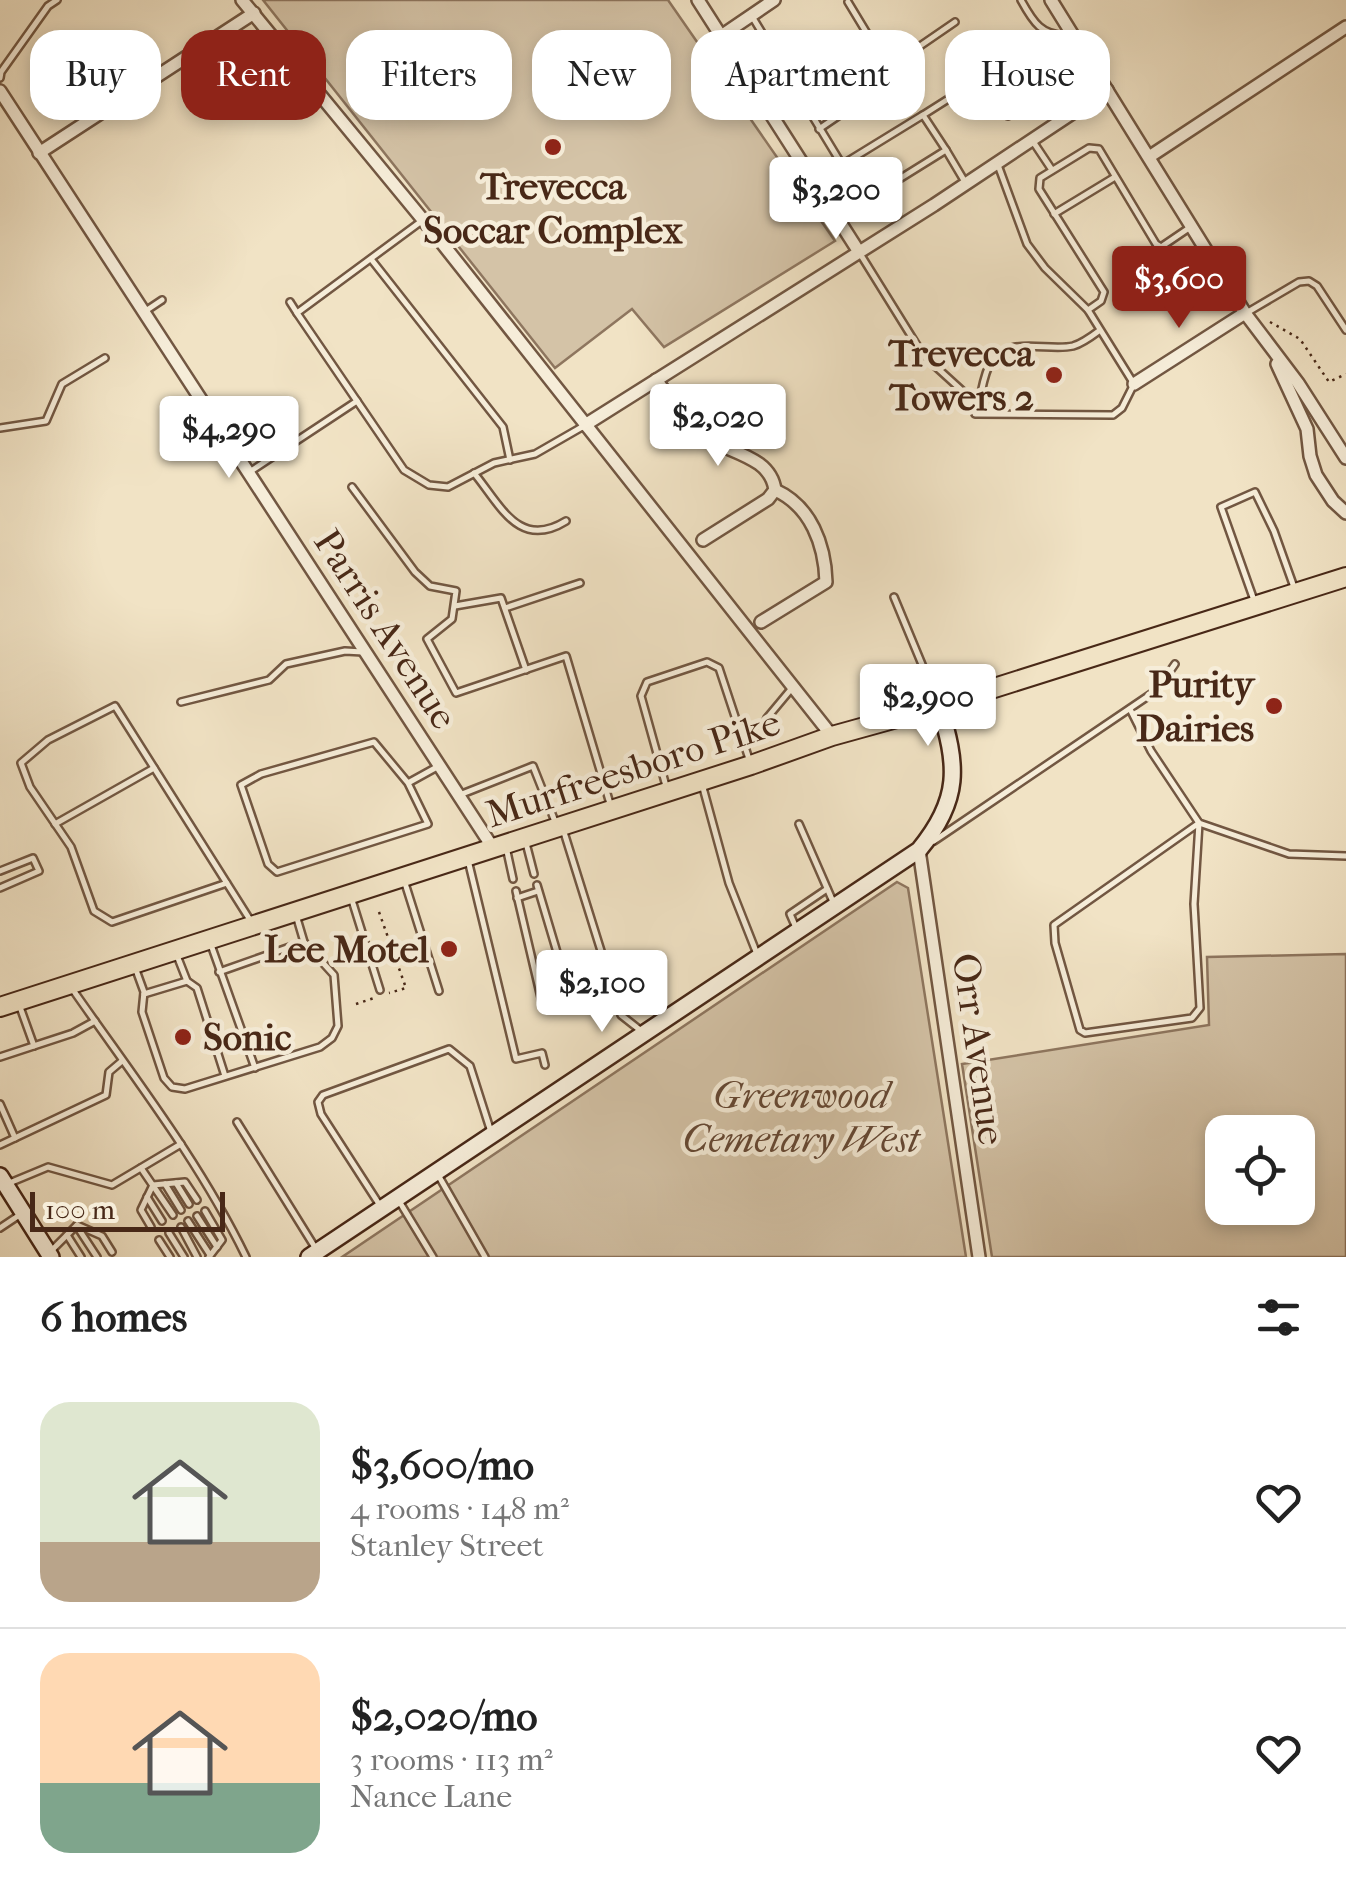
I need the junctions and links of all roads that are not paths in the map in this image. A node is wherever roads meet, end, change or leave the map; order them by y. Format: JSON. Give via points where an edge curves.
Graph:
{"nodes":[{"id":1,"x":57,"y":0,"type":"edge"},
{"id":2,"x":242,"y":0,"type":"edge"},
{"id":3,"x":698,"y":0,"type":"edge"},
{"id":4,"x":774,"y":0,"type":"edge"},
{"id":5,"x":1022,"y":0,"type":"edge"},
{"id":6,"x":1050,"y":0,"type":"edge"},
{"id":7,"x":848,"y":2,"type":"edge"},
{"id":8,"x":254,"y":13,"type":"junction"},
{"id":9,"x":752,"y":15,"type":"junction"},
{"id":10,"x":955,"y":22,"type":"dead end"},
{"id":11,"x":1346,"y":27,"type":"edge"},
{"id":12,"x":716,"y":30,"type":"edge"},
{"id":13,"x":729,"y":30,"type":"edge"},
{"id":14,"x":865,"y":30,"type":"edge"},
{"id":15,"x":1039,"y":30,"type":"edge"},
{"id":16,"x":1069,"y":30,"type":"edge"},
{"id":17,"x":925,"y":43,"type":"edge"},
{"id":18,"x":0,"y":74,"type":"edge"},
{"id":19,"x":0,"y":90,"type":"edge"},
{"id":20,"x":1110,"y":95,"type":"edge"},
{"id":21,"x":925,"y":118,"type":"edge"},
{"id":22,"x":774,"y":120,"type":"edge"},
{"id":23,"x":832,"y":120,"type":"edge"},
{"id":24,"x":915,"y":120,"type":"edge"},
{"id":25,"x":1062,"y":120,"type":"edge"},
{"id":26,"x":819,"y":129,"type":"junction"},
{"id":27,"x":1032,"y":140,"type":"junction"},
{"id":28,"x":946,"y":150,"type":"junction"},
{"id":29,"x":38,"y":153,"type":"junction"},
{"id":30,"x":1148,"y":156,"type":"junction"},
{"id":31,"x":997,"y":163,"type":"junction"},
{"id":32,"x":840,"y":166,"type":"junction"},
{"id":33,"x":1052,"y":170,"type":"junction"},
{"id":34,"x":1115,"y":176,"type":"junction"},
{"id":35,"x":966,"y":184,"type":"junction"},
{"id":36,"x":1054,"y":214,"type":"junction"},
{"id":37,"x":423,"y":219,"type":"junction"},
{"id":38,"x":1192,"y":227,"type":"junction"},
{"id":39,"x":859,"y":252,"type":"junction"},
{"id":40,"x":371,"y":259,"type":"junction"},
{"id":41,"x":162,"y":300,"type":"dead end"},
{"id":42,"x":290,"y":302,"type":"dead end"},
{"id":43,"x":1088,"y":310,"type":"junction"},
{"id":44,"x":143,"y":312,"type":"junction"},
{"id":45,"x":297,"y":313,"type":"junction"},
{"id":46,"x":1245,"y":313,"type":"junction"},
{"id":47,"x":1100,"y":330,"type":"junction"},
{"id":48,"x":1346,"y":330,"type":"edge"},
{"id":49,"x":1274,"y":356,"type":"junction"},
{"id":50,"x":105,"y":358,"type":"dead end"},
{"id":51,"x":656,"y":380,"type":"junction"},
{"id":52,"x":1134,"y":384,"type":"junction"},
{"id":53,"x":357,"y":402,"type":"junction"},
{"id":54,"x":979,"y":406,"type":"junction"},
{"id":55,"x":1322,"y":421,"type":"junction"},
{"id":56,"x":585,"y":425,"type":"junction"},
{"id":57,"x":0,"y":428,"type":"edge"},
{"id":58,"x":1308,"y":429,"type":"junction"},
{"id":59,"x":1346,"y":458,"type":"edge"},
{"id":60,"x":510,"y":460,"type":"junction"},
{"id":61,"x":248,"y":473,"type":"junction"},
{"id":62,"x":474,"y":473,"type":"junction"},
{"id":63,"x":352,"y":487,"type":"dead end"},
{"id":64,"x":776,"y":490,"type":"junction"},
{"id":65,"x":1346,"y":513,"type":"edge"},
{"id":66,"x":566,"y":521,"type":"dead end"},
{"id":67,"x":703,"y":540,"type":"dead end"},
{"id":68,"x":1346,"y":577,"type":"edge"},
{"id":69,"x":580,"y":583,"type":"dead end"},
{"id":70,"x":1296,"y":593,"type":"junction"},
{"id":71,"x":894,"y":597,"type":"dead end"},
{"id":72,"x":1256,"y":606,"type":"junction"},
{"id":73,"x":454,"y":607,"type":"junction"},
{"id":74,"x":504,"y":608,"type":"junction"},
{"id":75,"x":761,"y":622,"type":"dead end"},
{"id":76,"x":366,"y":652,"type":"junction"},
{"id":77,"x":1175,"y":664,"type":"dead end"},
{"id":78,"x":526,"y":670,"type":"junction"},
{"id":79,"x":792,"y":688,"type":"junction"},
{"id":80,"x":181,"y":702,"type":"dead end"},
{"id":81,"x":939,"y":705,"type":"junction"},
{"id":82,"x":1130,"y":709,"type":"junction"},
{"id":83,"x":760,"y":734,"type":"dead end"},
{"id":84,"x":832,"y":736,"type":"junction"},
{"id":85,"x":751,"y":765,"type":"junction"},
{"id":86,"x":440,"y":766,"type":"junction"},
{"id":87,"x":154,"y":768,"type":"junction"},
{"id":88,"x":702,"y":781,"type":"junction"},
{"id":89,"x":408,"y":783,"type":"junction"},
{"id":90,"x":668,"y":792,"type":"junction"},
{"id":91,"x":459,"y":795,"type":"junction"},
{"id":92,"x":612,"y":810,"type":"junction"},
{"id":93,"x":1199,"y":823,"type":"junction"},
{"id":94,"x":56,"y":824,"type":"junction"},
{"id":95,"x":800,"y":824,"type":"dead end"},
{"id":96,"x":560,"y":827,"type":"junction"},
{"id":97,"x":525,"y":838,"type":"junction"},
{"id":98,"x":500,"y":846,"type":"junction"},
{"id":99,"x":919,"y":850,"type":"junction"},
{"id":100,"x":1346,"y":856,"type":"edge"},
{"id":101,"x":467,"y":857,"type":"junction"},
{"id":102,"x":0,"y":872,"type":"edge"},
{"id":103,"x":534,"y":874,"type":"dead end"},
{"id":104,"x":403,"y":877,"type":"junction"},
{"id":105,"x":513,"y":879,"type":"dead end"},
{"id":106,"x":227,"y":883,"type":"junction"},
{"id":107,"x":0,"y":888,"type":"edge"},
{"id":108,"x":538,"y":888,"type":"joint"},
{"id":109,"x":827,"y":889,"type":"junction"},
{"id":110,"x":350,"y":894,"type":"junction"},
{"id":111,"x":835,"y":906,"type":"junction"},
{"id":112,"x":295,"y":912,"type":"junction"},
{"id":113,"x":254,"y":925,"type":"junction"},
{"id":114,"x":797,"y":932,"type":"junction"},
{"id":115,"x":209,"y":940,"type":"junction"},
{"id":116,"x":304,"y":942,"type":"junction"},
{"id":117,"x":175,"y":950,"type":"junction"},
{"id":118,"x":758,"y":958,"type":"junction"},
{"id":119,"x":134,"y":964,"type":"junction"},
{"id":120,"x":219,"y":972,"type":"junction"},
{"id":121,"x":187,"y":980,"type":"junction"},
{"id":122,"x":70,"y":984,"type":"junction"},
{"id":123,"x":380,"y":990,"type":"dead end"},
{"id":124,"x":439,"y":991,"type":"dead end"},
{"id":125,"x":144,"y":994,"type":"junction"},
{"id":126,"x":9,"y":1004,"type":"edge"},
{"id":127,"x":95,"y":1021,"type":"junction"},
{"id":128,"x":638,"y":1028,"type":"junction"},
{"id":129,"x":34,"y":1046,"type":"junction"},
{"id":130,"x":0,"y":1058,"type":"edge"},
{"id":131,"x":123,"y":1061,"type":"junction"},
{"id":132,"x":545,"y":1065,"type":"dead end"},
{"id":133,"x":255,"y":1068,"type":"junction"},
{"id":134,"x":226,"y":1077,"type":"junction"},
{"id":135,"x":0,"y":1104,"type":"edge"},
{"id":136,"x":238,"y":1122,"type":"dead end"},
{"id":137,"x":492,"y":1135,"type":"junction"},
{"id":138,"x":15,"y":1138,"type":"junction"},
{"id":139,"x":182,"y":1144,"type":"junction"},
{"id":140,"x":0,"y":1145,"type":"edge"},
{"id":141,"x":141,"y":1168,"type":"junction"},
{"id":142,"x":436,"y":1172,"type":"junction"},
{"id":143,"x":3,"y":1180,"type":"edge"},
{"id":144,"x":176,"y":1183,"type":"junction"},
{"id":145,"x":165,"y":1184,"type":"junction"},
{"id":146,"x":154,"y":1185,"type":"junction"},
{"id":147,"x":147,"y":1197,"type":"junction"},
{"id":148,"x":398,"y":1198,"type":"junction"},
{"id":149,"x":197,"y":1200,"type":"dead end"},
{"id":150,"x":189,"y":1204,"type":"dead end"},
{"id":151,"x":382,"y":1208,"type":"junction"},
{"id":152,"x":181,"y":1210,"type":"dead end"},
{"id":153,"x":204,"y":1211,"type":"dead end"},
{"id":154,"x":23,"y":1212,"type":"junction"},
{"id":155,"x":173,"y":1214,"type":"dead end"},
{"id":156,"x":197,"y":1216,"type":"dead end"},
{"id":157,"x":162,"y":1221,"type":"dead end"},
{"id":158,"x":188,"y":1221,"type":"dead end"},
{"id":159,"x":77,"y":1225,"type":"junction"},
{"id":160,"x":180,"y":1226,"type":"dead end"},
{"id":161,"x":151,"y":1227,"type":"dead end"},
{"id":162,"x":0,"y":1228,"type":"edge"},
{"id":163,"x":170,"y":1233,"type":"dead end"},
{"id":164,"x":67,"y":1235,"type":"junction"},
{"id":165,"x":159,"y":1240,"type":"dead end"},
{"id":166,"x":216,"y":1247,"type":"junction"},
{"id":167,"x":112,"y":1252,"type":"dead end"},
{"id":168,"x":313,"y":1254,"type":"edge"},
{"id":169,"x":50,"y":1255,"type":"edge"},
{"id":170,"x":209,"y":1256,"type":"edge"},
{"id":171,"x":80,"y":1257,"type":"edge"},
{"id":172,"x":97,"y":1257,"type":"edge"},
{"id":173,"x":170,"y":1257,"type":"edge"},
{"id":174,"x":184,"y":1257,"type":"edge"},
{"id":175,"x":197,"y":1257,"type":"edge"},
{"id":176,"x":246,"y":1257,"type":"edge"},
{"id":177,"x":434,"y":1257,"type":"edge"},
{"id":178,"x":485,"y":1257,"type":"edge"},
{"id":179,"x":980,"y":1257,"type":"edge"}],
"edges":[{"from":1,"to":18,"type":"lane"},
{"from":2,"to":8,"type":"street"},
{"from":3,"to":12,"type":"street"},
{"from":4,"to":9,"type":"street"},
{"from":5,"to":15,"type":"lane"},
{"from":6,"to":16,"type":"street"},
{"from":7,"to":14,"type":"lane"},
{"from":8,"to":29,"type":"street"},
{"from":8,"to":37,"type":"street"},
{"from":9,"to":13,"type":"street"},
{"from":9,"to":26,"type":"lane"},
{"from":10,"to":17,"type":"lane"},
{"from":11,"to":30,"type":"street"},
{"from":19,"to":29,"type":"street","name":"Parris Avenue"},
{"from":20,"to":30,"type":"street"},
{"from":21,"to":28,"type":"lane"},
{"from":22,"to":39,"type":"street"},
{"from":23,"to":26,"type":"lane"},
{"from":24,"to":32,"type":"lane"},
{"from":25,"to":27,"type":"street"},
{"from":26,"to":32,"type":"lane"},
{"from":27,"to":31,"type":"street"},
{"from":27,"to":33,"type":"lane"},
{"from":28,"to":32,"type":"lane","via":[[864,202]]},
{"from":28,"to":35,"type":"lane"},
{"from":29,"to":44,"type":"street","name":"Parris Avenue"},
{"from":30,"to":38,"type":"street"},
{"from":31,"to":35,"type":"street"},
{"from":31,"to":43,"type":"lane","via":[[1028,244]]},
{"from":33,"to":34,"type":"lane","via":[[1089,148],[1099,149]]},
{"from":33,"to":36,"type":"lane","via":[[1040,178],[1039,189]]},
{"from":34,"to":36,"type":"lane"},
{"from":34,"to":38,"type":"lane","via":[[1156,244]]},
{"from":35,"to":39,"type":"street"},
{"from":36,"to":43,"type":"lane","via":[[1104,292]]},
{"from":37,"to":40,"type":"lane"},
{"from":37,"to":56,"type":"street"},
{"from":38,"to":46,"type":"street"},
{"from":39,"to":51,"type":"street"},
{"from":39,"to":54,"type":"lane","via":[[923,355]]},
{"from":40,"to":45,"type":"lane"},
{"from":40,"to":60,"type":"lane","via":[[502,427]]},
{"from":41,"to":44,"type":"lane"},
{"from":42,"to":45,"type":"lane"},
{"from":43,"to":47,"type":"lane"},
{"from":44,"to":61,"type":"street","name":"Parris Avenue"},
{"from":45,"to":53,"type":"lane"},
{"from":46,"to":48,"type":"lane","via":[[1309,281]]},
{"from":46,"to":49,"type":"street"},
{"from":46,"to":52,"type":"street"},
{"from":47,"to":52,"type":"lane"},
{"from":47,"to":54,"type":"lane","via":[[1068,348],[1005,350],[988,367]]},
{"from":49,"to":55,"type":"street"},
{"from":49,"to":58,"type":"street"},
{"from":50,"to":57,"type":"lane","via":[[62,384],[46,421]]},
{"from":51,"to":56,"type":"street"},
{"from":51,"to":64,"type":"street","via":[[694,429],[766,467]]},
{"from":52,"to":54,"type":"lane","via":[[1113,415],[976,414]]},
{"from":53,"to":61,"type":"lane"},
{"from":53,"to":62,"type":"lane","via":[[404,470],[429,486],[448,487]]},
{"from":55,"to":58,"type":"street"},
{"from":55,"to":59,"type":"street"},
{"from":56,"to":60,"type":"lane","via":[[535,454]]},
{"from":56,"to":79,"type":"street"},
{"from":58,"to":65,"type":"street","via":[[1316,474]]},
{"from":60,"to":62,"type":"lane"},
{"from":61,"to":76,"type":"street","name":"Parris Avenue"},
{"from":62,"to":66,"type":"lane","via":[[526,531]]},
{"from":63,"to":73,"type":"lane","via":[[415,572],[430,586],[456,592]]},
{"from":64,"to":67,"type":"street"},
{"from":64,"to":75,"type":"street","via":[[812,524],[822,544],[826,582]]},
{"from":68,"to":70,"type":"main road","name":"Murfreesboro Pike"},
{"from":69,"to":74,"type":"lane"},
{"from":70,"to":72,"type":"main road","name":"Murfreesboro Pike"},
{"from":70,"to":72,"type":"lane","via":[[1255,492],[1221,508]]},
{"from":71,"to":81,"type":"lane"},
{"from":72,"to":81,"type":"main road","name":"Murfreesboro Pike"},
{"from":73,"to":74,"type":"lane","via":[[501,598]]},
{"from":73,"to":78,"type":"lane","via":[[452,619],[427,639],[456,693]]},
{"from":74,"to":78,"type":"lane"},
{"from":76,"to":80,"type":"lane","via":[[286,664],[269,680]]},
{"from":76,"to":86,"type":"street","name":"Parris Avenue"},
{"from":77,"to":82,"type":"lane","via":[[1158,690]]},
{"from":78,"to":92,"type":"lane","via":[[566,656]]},
{"from":79,"to":83,"type":"lane"},
{"from":79,"to":84,"type":"street"},
{"from":81,"to":84,"type":"main road","name":"Murfreesboro Pike"},
{"from":81,"to":99,"type":"main road","via":[[952,750],[952,790],[946,812]]},
{"from":82,"to":93,"type":"lane"},
{"from":82,"to":99,"type":"lane"},
{"from":84,"to":85,"type":"main road","name":"Murfreesboro Pike"},
{"from":85,"to":88,"type":"main road","name":"Murfreesboro Pike"},
{"from":85,"to":90,"type":"lane","via":[[718,668],[708,662],[647,682],[642,696]]},
{"from":86,"to":89,"type":"lane"},
{"from":86,"to":91,"type":"street","name":"Parris Avenue"},
{"from":87,"to":94,"type":"lane"},
{"from":87,"to":94,"type":"lane","via":[[115,706],[48,740],[21,763]]},
{"from":87,"to":106,"type":"lane"},
{"from":88,"to":90,"type":"main road","name":"Murfreesboro Pike"},
{"from":88,"to":118,"type":"lane","via":[[729,883]]},
{"from":89,"to":89,"type":"lane","via":[[428,824],[276,872],[241,785],[374,742]]},
{"from":90,"to":92,"type":"main road","name":"Murfreesboro Pike"},
{"from":91,"to":96,"type":"lane","via":[[533,766]]},
{"from":91,"to":98,"type":"street","name":"Parris Avenue"},
{"from":92,"to":96,"type":"main road","name":"Murfreesboro Pike"},
{"from":93,"to":93,"type":"lane","via":[[1054,925],[1085,1033],[1192,1018],[1200,1008],[1194,904]]},
{"from":93,"to":100,"type":"lane","via":[[1289,854]]},
{"from":94,"to":106,"type":"lane","via":[[94,911],[112,922]]},
{"from":95,"to":109,"type":"lane"},
{"from":96,"to":97,"type":"main road","name":"Murfreesboro Pike"},
{"from":96,"to":128,"type":"lane","via":[[621,1015]]},
{"from":97,"to":98,"type":"main road","name":"Murfreesboro Pike"},
{"from":97,"to":103,"type":"lane"},
{"from":98,"to":101,"type":"main road","name":"Murfreesboro Pike"},
{"from":98,"to":105,"type":"lane"},
{"from":99,"to":111,"type":"main road"},
{"from":99,"to":179,"type":"street","name":"Orr Avenue"},
{"from":101,"to":104,"type":"main road","name":"Murfreesboro Pike"},
{"from":101,"to":132,"type":"lane","via":[[516,1059],[542,1054]]},
{"from":102,"to":107,"type":"lane","via":[[33,858],[39,871]]},
{"from":104,"to":110,"type":"main road","name":"Murfreesboro Pike"},
{"from":104,"to":124,"type":"lane"},
{"from":106,"to":113,"type":"lane"},
{"from":108,"to":108,"type":"lane","via":[[570,996],[548,1008],[516,894]]},
{"from":109,"to":111,"type":"lane"},
{"from":109,"to":114,"type":"lane","via":[[790,914]]},
{"from":110,"to":112,"type":"main road","name":"Murfreesboro Pike"},
{"from":110,"to":123,"type":"lane"},
{"from":111,"to":114,"type":"main road"},
{"from":112,"to":113,"type":"main road","name":"Murfreesboro Pike"},
{"from":112,"to":116,"type":"lane"},
{"from":113,"to":115,"type":"main road","name":"Murfreesboro Pike"},
{"from":114,"to":118,"type":"main road"},
{"from":115,"to":117,"type":"main road","name":"Murfreesboro Pike"},
{"from":115,"to":120,"type":"lane"},
{"from":116,"to":120,"type":"lane"},
{"from":116,"to":133,"type":"lane","via":[[334,975],[338,1026],[320,1046]]},
{"from":117,"to":119,"type":"main road","name":"Murfreesboro Pike"},
{"from":117,"to":121,"type":"lane"},
{"from":118,"to":128,"type":"main road"},
{"from":119,"to":122,"type":"main road","name":"Murfreesboro Pike"},
{"from":119,"to":125,"type":"lane"},
{"from":120,"to":133,"type":"lane"},
{"from":121,"to":125,"type":"lane"},
{"from":121,"to":134,"type":"lane","via":[[198,988]]},
{"from":122,"to":126,"type":"main road","name":"Murfreesboro Pike"},
{"from":122,"to":127,"type":"lane"},
{"from":125,"to":134,"type":"lane","via":[[142,1012],[168,1085],[185,1089]]},
{"from":126,"to":129,"type":"lane"},
{"from":127,"to":129,"type":"lane"},
{"from":127,"to":131,"type":"lane"},
{"from":128,"to":137,"type":"main road"},
{"from":129,"to":130,"type":"lane"},
{"from":131,"to":138,"type":"lane","via":[[109,1072],[106,1095]]},
{"from":131,"to":139,"type":"lane"},
{"from":133,"to":134,"type":"lane"},
{"from":135,"to":138,"type":"lane"},
{"from":136,"to":168,"type":"lane"},
{"from":137,"to":142,"type":"main road"},
{"from":137,"to":151,"type":"lane","via":[[470,1066],[449,1050],[324,1095],[321,1114]]},
{"from":138,"to":140,"type":"lane"},
{"from":139,"to":141,"type":"lane"},
{"from":139,"to":176,"type":"lane"},
{"from":141,"to":143,"type":"lane","via":[[112,1185],[48,1166]]},
{"from":141,"to":146,"type":"lane"},
{"from":142,"to":148,"type":"main road"},
{"from":142,"to":178,"type":"lane"},
{"from":143,"to":154,"type":"main road"},
{"from":144,"to":145,"type":"lane"},
{"from":144,"to":149,"type":"lane","via":[[186,1182]]},
{"from":144,"to":150,"type":"lane"},
{"from":145,"to":146,"type":"lane"},
{"from":145,"to":152,"type":"lane"},
{"from":146,"to":147,"type":"lane"},
{"from":146,"to":155,"type":"lane"},
{"from":147,"to":157,"type":"lane"},
{"from":147,"to":161,"type":"lane","via":[[141,1210]]},
{"from":148,"to":151,"type":"main road"},
{"from":148,"to":177,"type":"lane"},
{"from":151,"to":168,"type":"main road"},
{"from":153,"to":166,"type":"lane","via":[[222,1240]]},
{"from":154,"to":162,"type":"lane"},
{"from":154,"to":169,"type":"main road"},
{"from":156,"to":166,"type":"lane"},
{"from":158,"to":170,"type":"lane"},
{"from":159,"to":164,"type":"lane"},
{"from":159,"to":167,"type":"lane","via":[[102,1236]]},
{"from":159,"to":172,"type":"lane"},
{"from":160,"to":175,"type":"lane"},
{"from":163,"to":174,"type":"lane"},
{"from":164,"to":169,"type":"lane"},
{"from":164,"to":171,"type":"lane"},
{"from":165,"to":173,"type":"lane"},
{"from":166,"to":170,"type":"lane"}]}
